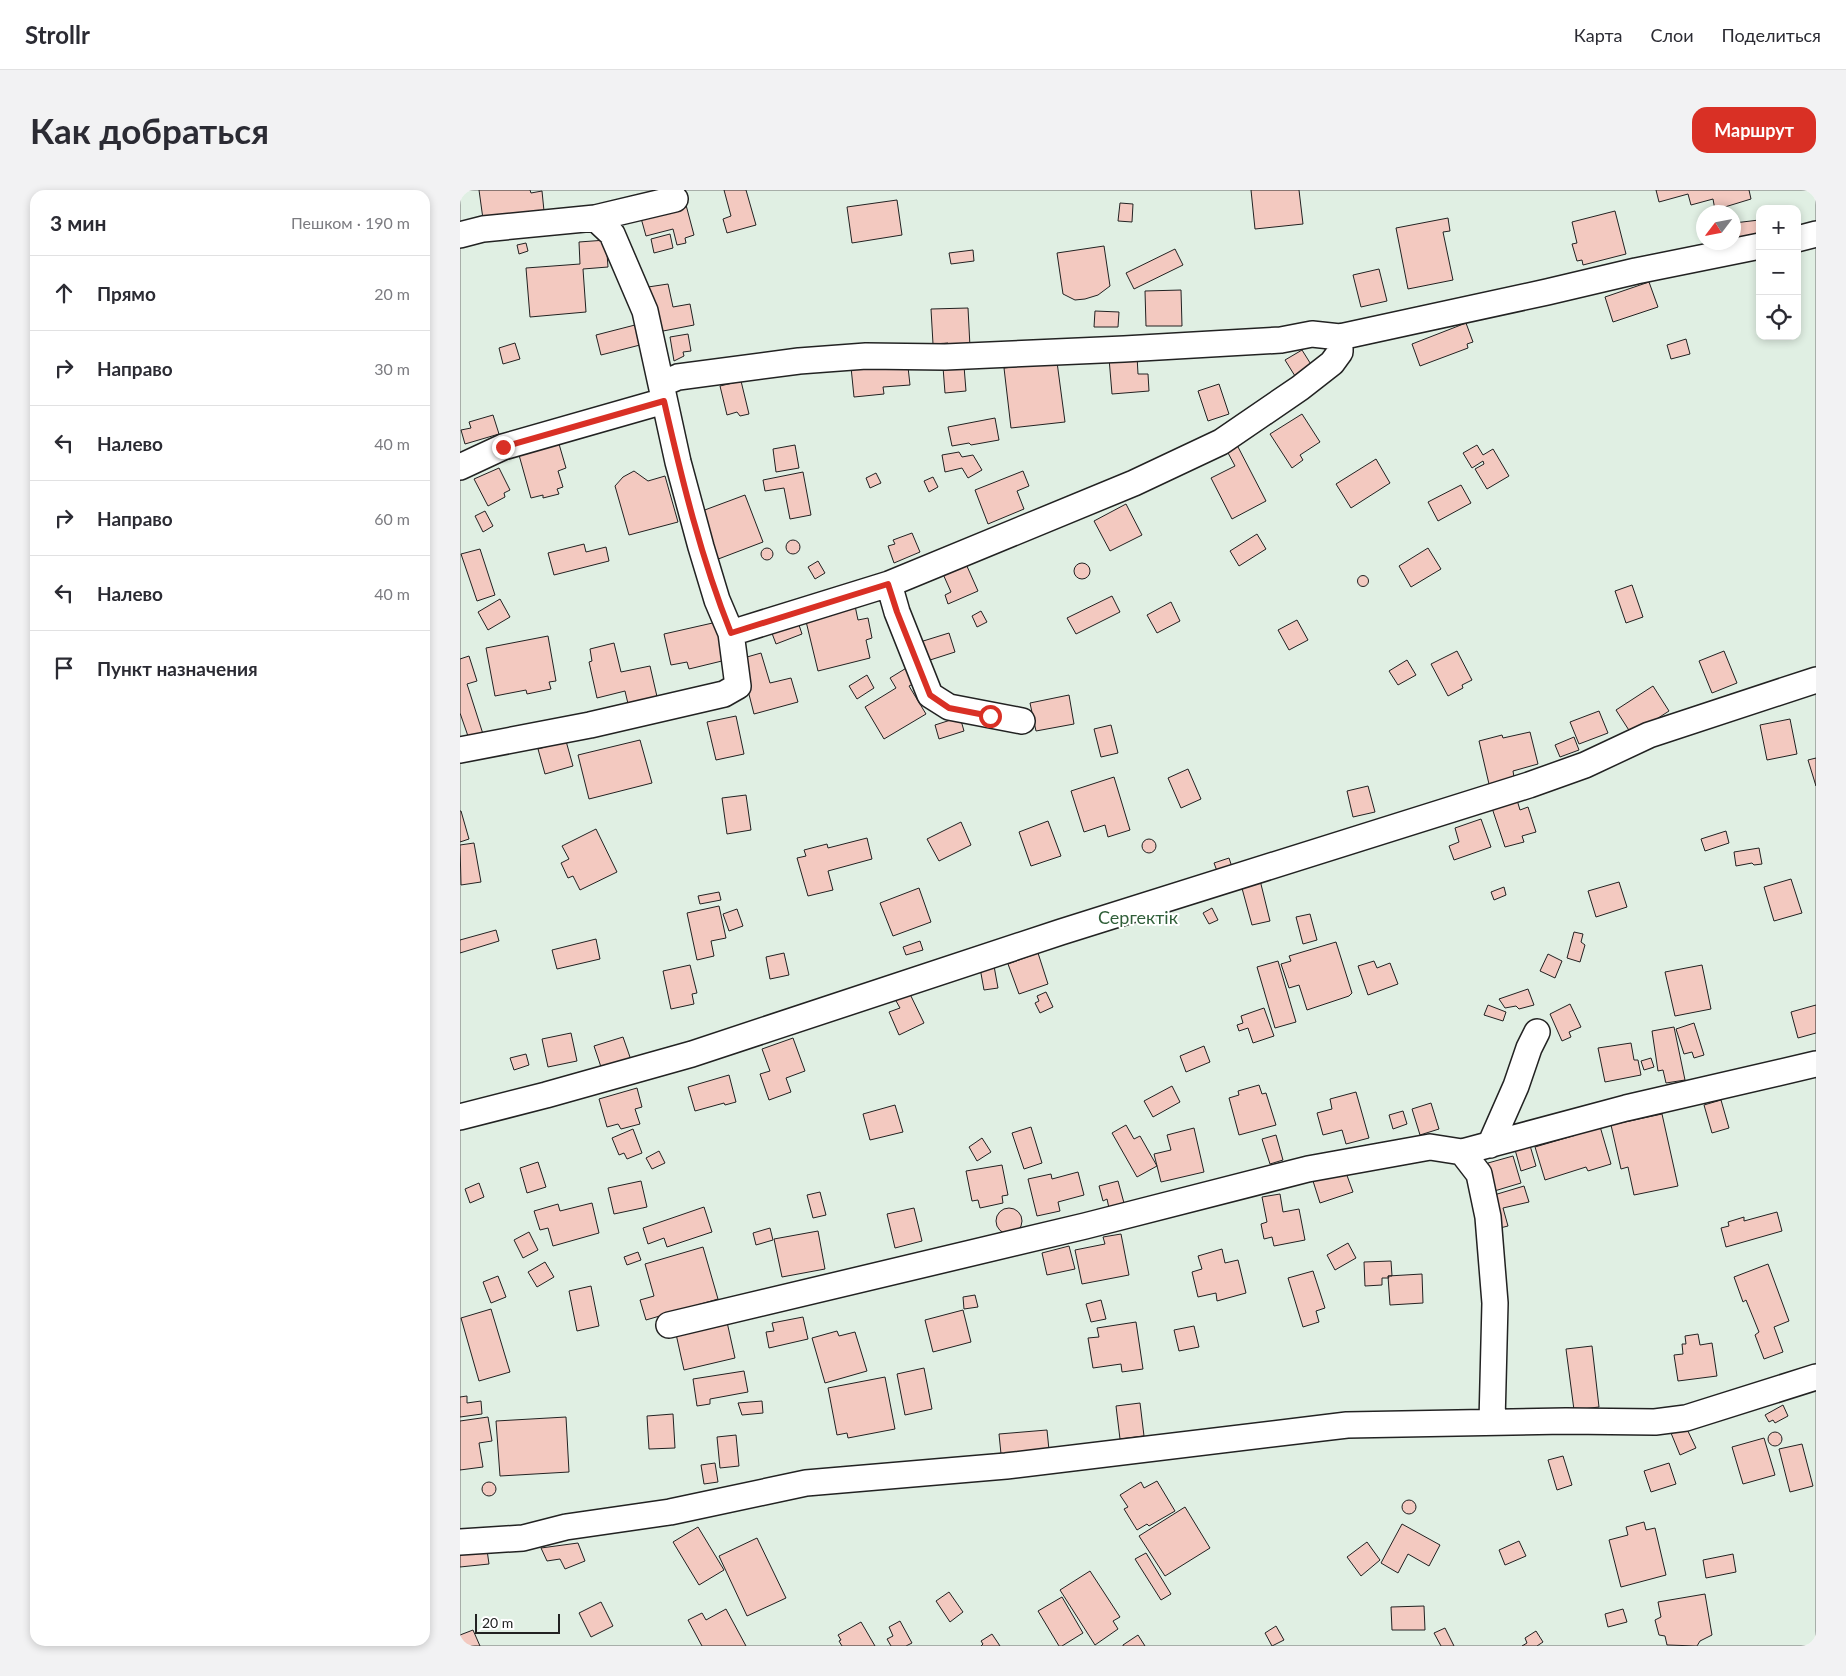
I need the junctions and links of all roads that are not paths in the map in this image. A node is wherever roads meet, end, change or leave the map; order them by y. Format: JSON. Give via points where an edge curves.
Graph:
{"nodes":[{"id":1,"x":675,"y":199,"type":"dead end"},
{"id":2,"x":595,"y":218,"type":"junction"},
{"id":3,"x":1816,"y":234,"type":"edge"},
{"id":4,"x":460,"y":235,"type":"edge"},
{"id":5,"x":1801,"y":238,"type":"edge"},
{"id":6,"x":1756,"y":247,"type":"edge"},
{"id":7,"x":1340,"y":337,"type":"junction"},
{"id":8,"x":662,"y":393,"type":"junction"},
{"id":9,"x":460,"y":467,"type":"edge"},
{"id":10,"x":888,"y":584,"type":"junction"},
{"id":11,"x":731,"y":633,"type":"junction"},
{"id":12,"x":1816,"y":680,"type":"edge"},
{"id":13,"x":1022,"y":721,"type":"dead end"},
{"id":14,"x":460,"y":750,"type":"edge"},
{"id":15,"x":1537,"y":1032,"type":"dead end"},
{"id":16,"x":1816,"y":1064,"type":"edge"},
{"id":17,"x":460,"y":1117,"type":"edge"},
{"id":18,"x":1490,"y":1145,"type":"junction"},
{"id":19,"x":1462,"y":1152,"type":"junction"},
{"id":20,"x":669,"y":1325,"type":"dead end"},
{"id":21,"x":1816,"y":1377,"type":"edge"},
{"id":22,"x":1492,"y":1422,"type":"junction"},
{"id":23,"x":460,"y":1542,"type":"edge"}],
"edges":[{"from":1,"to":2,"type":"street"},
{"from":2,"to":4,"type":"street","via":[[482,229]]},
{"from":2,"to":8,"type":"street","via":[[612,234],[645,312]]},
{"from":3,"to":5,"type":"street"},
{"from":6,"to":7,"type":"street"},
{"from":7,"to":8,"type":"street","via":[[1312,334],[1280,340],[1115,350],[945,357],[866,356],[800,361],[678,377]]},
{"from":7,"to":10,"type":"street","via":[[1340,352],[1332,363],[1221,442],[1134,483]]},
{"from":8,"to":9,"type":"street","via":[[503,447]]},
{"from":8,"to":11,"type":"street","via":[[701,548]]},
{"from":10,"to":11,"type":"street"},
{"from":10,"to":13,"type":"street","via":[[930,695],[949,708]]},
{"from":11,"to":14,"type":"street","via":[[738,686],[724,694],[590,725]]},
{"from":12,"to":17,"type":"street","via":[[1649,735],[1586,765],[1529,785],[1052,935],[692,1054]]},
{"from":15,"to":18,"type":"street"},
{"from":16,"to":18,"type":"street","via":[[1626,1108]]},
{"from":18,"to":19,"type":"street"},
{"from":19,"to":20,"type":"street","via":[[1430,1147],[1308,1169]]},
{"from":19,"to":22,"type":"street","via":[[1479,1174],[1488,1217],[1495,1303]]},
{"from":21,"to":22,"type":"street","via":[[1686,1418],[1655,1422]]},
{"from":22,"to":23,"type":"street","via":[[1347,1425],[1006,1466],[806,1484],[670,1512],[566,1527],[523,1538]]}]}
